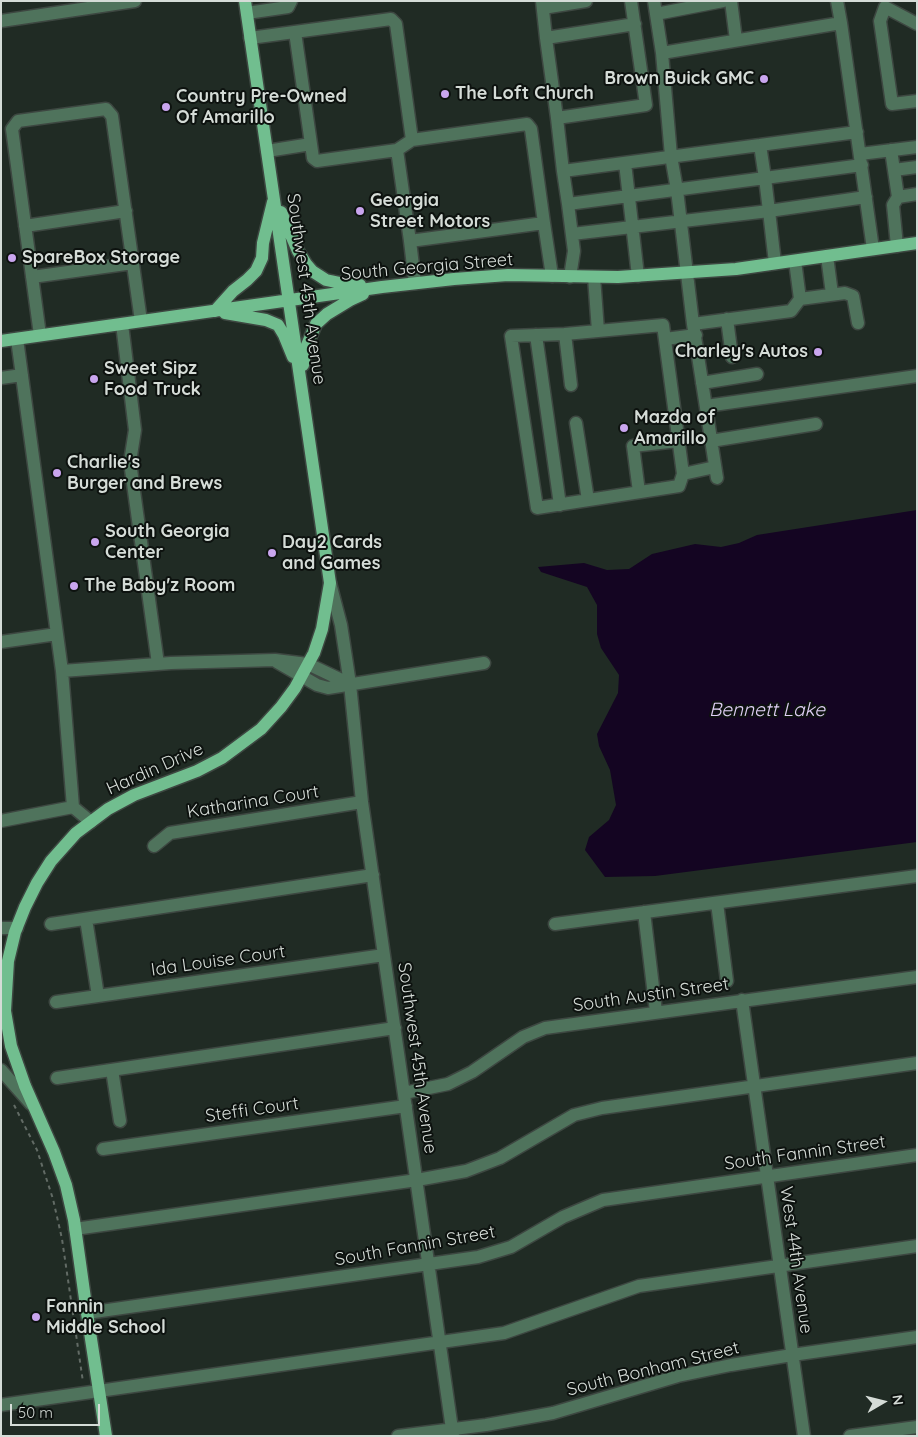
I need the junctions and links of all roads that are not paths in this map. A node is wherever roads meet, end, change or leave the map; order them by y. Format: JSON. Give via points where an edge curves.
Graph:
{"nodes":[{"id":1,"x":135,"y":1,"type":"edge"},
{"id":2,"x":291,"y":1,"type":"edge"},
{"id":3,"x":586,"y":1,"type":"edge"},
{"id":4,"x":631,"y":1,"type":"edge"},
{"id":5,"x":723,"y":1,"type":"edge"},
{"id":6,"x":731,"y":1,"type":"edge"},
{"id":7,"x":837,"y":1,"type":"edge"},
{"id":8,"x":542,"y":4,"type":"edge"},
{"id":9,"x":882,"y":4,"type":"edge"},
{"id":10,"x":246,"y":7,"type":"edge"},
{"id":11,"x":655,"y":8,"type":"edge"},
{"id":12,"x":1,"y":21,"type":"edge"},
{"id":13,"x":841,"y":23,"type":"junction"},
{"id":14,"x":635,"y":24,"type":"junction"},
{"id":15,"x":917,"y":24,"type":"edge"},
{"id":16,"x":295,"y":32,"type":"junction"},
{"id":17,"x":250,"y":38,"type":"junction"},
{"id":18,"x":546,"y":38,"type":"junction"},
{"id":19,"x":736,"y":40,"type":"junction"},
{"id":20,"x":662,"y":53,"type":"junction"},
{"id":21,"x":917,"y":101,"type":"edge"},
{"id":22,"x":557,"y":118,"type":"junction"},
{"id":23,"x":857,"y":132,"type":"junction"},
{"id":24,"x":412,"y":140,"type":"junction"},
{"id":25,"x":311,"y":144,"type":"junction"},
{"id":26,"x":760,"y":145,"type":"junction"},
{"id":27,"x":917,"y":146,"type":"edge"},
{"id":28,"x":397,"y":150,"type":"junction"},
{"id":29,"x":891,"y":150,"type":"junction"},
{"id":30,"x":267,"y":151,"type":"junction"},
{"id":31,"x":671,"y":156,"type":"junction"},
{"id":32,"x":861,"y":160,"type":"junction"},
{"id":33,"x":625,"y":163,"type":"junction"},
{"id":34,"x":917,"y":166,"type":"edge"},
{"id":35,"x":894,"y":170,"type":"junction"},
{"id":36,"x":563,"y":171,"type":"junction"},
{"id":37,"x":765,"y":178,"type":"junction"},
{"id":38,"x":678,"y":190,"type":"junction"},
{"id":39,"x":917,"y":194,"type":"edge"},
{"id":40,"x":629,"y":196,"type":"junction"},
{"id":41,"x":866,"y":197,"type":"junction"},
{"id":42,"x":898,"y":197,"type":"junction"},
{"id":43,"x":274,"y":198,"type":"junction"},
{"id":44,"x":568,"y":204,"type":"junction"},
{"id":45,"x":126,"y":211,"type":"junction"},
{"id":46,"x":769,"y":211,"type":"junction"},
{"id":47,"x":682,"y":222,"type":"junction"},
{"id":48,"x":544,"y":224,"type":"junction"},
{"id":49,"x":25,"y":226,"type":"junction"},
{"id":50,"x":632,"y":226,"type":"junction"},
{"id":51,"x":572,"y":234,"type":"junction"},
{"id":52,"x":410,"y":241,"type":"junction"},
{"id":53,"x":917,"y":243,"type":"edge"},
{"id":54,"x":897,"y":246,"type":"junction"},
{"id":55,"x":873,"y":249,"type":"junction"},
{"id":56,"x":827,"y":256,"type":"junction"},
{"id":57,"x":795,"y":261,"type":"junction"},
{"id":58,"x":133,"y":263,"type":"junction"},
{"id":59,"x":776,"y":263,"type":"junction"},
{"id":60,"x":688,"y":273,"type":"junction"},
{"id":61,"x":552,"y":276,"type":"junction"},
{"id":62,"x":570,"y":276,"type":"junction"},
{"id":63,"x":638,"y":276,"type":"junction"},
{"id":64,"x":32,"y":277,"type":"junction"},
{"id":65,"x":594,"y":277,"type":"junction"},
{"id":66,"x":415,"y":283,"type":"junction"},
{"id":67,"x":382,"y":287,"type":"junction"},
{"id":68,"x":832,"y":294,"type":"junction"},
{"id":69,"x":800,"y":299,"type":"junction"},
{"id":70,"x":290,"y":300,"type":"junction"},
{"id":71,"x":215,"y":311,"type":"junction"},
{"id":72,"x":727,"y":319,"type":"junction"},
{"id":73,"x":142,"y":321,"type":"junction"},
{"id":74,"x":858,"y":323,"type":"dead end"},
{"id":75,"x":122,"y":324,"type":"junction"},
{"id":76,"x":694,"y":330,"type":"junction"},
{"id":77,"x":598,"y":331,"type":"junction"},
{"id":78,"x":565,"y":334,"type":"junction"},
{"id":79,"x":536,"y":335,"type":"junction"},
{"id":80,"x":40,"y":336,"type":"junction"},
{"id":81,"x":17,"y":339,"type":"junction"},
{"id":82,"x":665,"y":339,"type":"junction"},
{"id":83,"x":1,"y":341,"type":"edge"},
{"id":84,"x":732,"y":357,"type":"dead end"},
{"id":85,"x":757,"y":374,"type":"dead end"},
{"id":86,"x":22,"y":375,"type":"junction"},
{"id":87,"x":301,"y":375,"type":"junction"},
{"id":88,"x":917,"y":376,"type":"edge"},
{"id":89,"x":1,"y":378,"type":"edge"},
{"id":90,"x":702,"y":383,"type":"junction"},
{"id":91,"x":571,"y":385,"type":"dead end"},
{"id":92,"x":706,"y":406,"type":"junction"},
{"id":93,"x":576,"y":422,"type":"dead end"},
{"id":94,"x":816,"y":424,"type":"dead end"},
{"id":95,"x":678,"y":441,"type":"junction"},
{"id":96,"x":711,"y":441,"type":"junction"},
{"id":97,"x":683,"y":474,"type":"junction"},
{"id":98,"x":639,"y":492,"type":"junction"},
{"id":99,"x":588,"y":500,"type":"junction"},
{"id":100,"x":560,"y":505,"type":"junction"},
{"id":101,"x":330,"y":583,"type":"junction"},
{"id":102,"x":57,"y":634,"type":"junction"},
{"id":103,"x":1,"y":642,"type":"edge"},
{"id":104,"x":274,"y":660,"type":"junction"},
{"id":105,"x":484,"y":663,"type":"dead end"},
{"id":106,"x":158,"y":664,"type":"junction"},
{"id":107,"x":308,"y":664,"type":"junction"},
{"id":108,"x":62,"y":671,"type":"junction"},
{"id":109,"x":301,"y":677,"type":"junction"},
{"id":110,"x":350,"y":684,"type":"junction"},
{"id":111,"x":328,"y":688,"type":"junction"},
{"id":112,"x":354,"y":724,"type":"junction"},
{"id":113,"x":362,"y":802,"type":"junction"},
{"id":114,"x":73,"y":807,"type":"junction"},
{"id":115,"x":1,"y":821,"type":"edge"},
{"id":116,"x":91,"y":822,"type":"junction"},
{"id":117,"x":154,"y":846,"type":"dead end"},
{"id":118,"x":372,"y":875,"type":"junction"},
{"id":119,"x":917,"y":876,"type":"edge"},
{"id":120,"x":717,"y":903,"type":"junction"},
{"id":121,"x":644,"y":912,"type":"junction"},
{"id":122,"x":86,"y":919,"type":"junction"},
{"id":123,"x":51,"y":924,"type":"dead end"},
{"id":124,"x":555,"y":924,"type":"dead end"},
{"id":125,"x":1,"y":928,"type":"edge"},
{"id":126,"x":17,"y":928,"type":"junction"},
{"id":127,"x":384,"y":955,"type":"junction"},
{"id":128,"x":5,"y":957,"type":"edge"},
{"id":129,"x":917,"y":977,"type":"edge"},
{"id":130,"x":727,"y":981,"type":"dead end"},
{"id":131,"x":3,"y":992,"type":"edge"},
{"id":132,"x":98,"y":996,"type":"junction"},
{"id":133,"x":742,"y":1000,"type":"junction"},
{"id":134,"x":56,"y":1002,"type":"dead end"},
{"id":135,"x":656,"y":1012,"type":"junction"},
{"id":136,"x":395,"y":1028,"type":"junction"},
{"id":137,"x":917,"y":1063,"type":"edge"},
{"id":138,"x":1,"y":1070,"type":"edge"},
{"id":139,"x":112,"y":1070,"type":"junction"},
{"id":140,"x":57,"y":1078,"type":"dead end"},
{"id":141,"x":754,"y":1087,"type":"junction"},
{"id":142,"x":404,"y":1093,"type":"junction"},
{"id":143,"x":406,"y":1106,"type":"junction"},
{"id":144,"x":36,"y":1110,"type":"junction"},
{"id":145,"x":120,"y":1121,"type":"dead end"},
{"id":146,"x":102,"y":1149,"type":"dead end"},
{"id":147,"x":917,"y":1155,"type":"edge"},
{"id":148,"x":766,"y":1176,"type":"junction"},
{"id":149,"x":417,"y":1180,"type":"junction"},
{"id":150,"x":75,"y":1229,"type":"junction"},
{"id":151,"x":917,"y":1246,"type":"edge"},
{"id":152,"x":429,"y":1264,"type":"junction"},
{"id":153,"x":779,"y":1265,"type":"junction"},
{"id":154,"x":86,"y":1313,"type":"junction"},
{"id":155,"x":917,"y":1337,"type":"edge"},
{"id":156,"x":440,"y":1343,"type":"junction"},
{"id":157,"x":792,"y":1355,"type":"junction"},
{"id":158,"x":99,"y":1391,"type":"junction"},
{"id":159,"x":1,"y":1405,"type":"edge"},
{"id":160,"x":917,"y":1427,"type":"edge"},
{"id":161,"x":453,"y":1432,"type":"edge"},
{"id":162,"x":106,"y":1436,"type":"edge"},
{"id":163,"x":398,"y":1436,"type":"edge"},
{"id":164,"x":804,"y":1436,"type":"edge"},
{"id":165,"x":850,"y":1436,"type":"edge"}],
"edges":[{"from":1,"to":12,"type":"street"},
{"from":2,"to":10,"type":"street","via":[[288,7]]},
{"from":3,"to":8,"type":"street"},
{"from":4,"to":14,"type":"street"},
{"from":5,"to":11,"type":"street"},
{"from":6,"to":19,"type":"street"},
{"from":7,"to":13,"type":"street"},
{"from":8,"to":18,"type":"street"},
{"from":9,"to":15,"type":"street"},
{"from":9,"to":21,"type":"street","via":[[880,21],[892,104]]},
{"from":10,"to":17,"type":"main road","name":"Southwest 45th Avenue"},
{"from":11,"to":20,"type":"street"},
{"from":13,"to":19,"type":"street"},
{"from":13,"to":23,"type":"street"},
{"from":14,"to":18,"type":"street"},
{"from":14,"to":22,"type":"street","via":[[646,105]]},
{"from":16,"to":17,"type":"street"},
{"from":16,"to":24,"type":"street","via":[[391,19],[396,24]]},
{"from":16,"to":25,"type":"street"},
{"from":17,"to":30,"type":"main road","name":"Southwest 45th Avenue"},
{"from":18,"to":22,"type":"street"},
{"from":19,"to":20,"type":"street"},
{"from":20,"to":31,"type":"street"},
{"from":22,"to":36,"type":"street"},
{"from":23,"to":26,"type":"street"},
{"from":23,"to":32,"type":"street"},
{"from":24,"to":28,"type":"street"},
{"from":24,"to":48,"type":"street","via":[[527,124],[531,130]]},
{"from":25,"to":28,"type":"street","via":[[313,158],[317,161]]},
{"from":25,"to":30,"type":"street"},
{"from":26,"to":31,"type":"street"},
{"from":26,"to":37,"type":"street"},
{"from":27,"to":29,"type":"street"},
{"from":28,"to":52,"type":"street"},
{"from":29,"to":32,"type":"street"},
{"from":29,"to":35,"type":"street"},
{"from":30,"to":43,"type":"main road","name":"Southwest 45th Avenue"},
{"from":31,"to":33,"type":"street"},
{"from":31,"to":38,"type":"street"},
{"from":32,"to":37,"type":"street"},
{"from":32,"to":41,"type":"street"},
{"from":33,"to":36,"type":"street"},
{"from":33,"to":40,"type":"street"},
{"from":34,"to":35,"type":"street"},
{"from":35,"to":42,"type":"street"},
{"from":36,"to":44,"type":"street"},
{"from":37,"to":38,"type":"street"},
{"from":37,"to":46,"type":"street"},
{"from":38,"to":40,"type":"street"},
{"from":38,"to":47,"type":"street"},
{"from":39,"to":42,"type":"street"},
{"from":40,"to":44,"type":"street"},
{"from":40,"to":50,"type":"street"},
{"from":41,"to":46,"type":"street"},
{"from":41,"to":55,"type":"street"},
{"from":42,"to":54,"type":"street","via":[[893,205]]},
{"from":43,"to":67,"type":"main road","via":[[298,251],[312,271],[326,280]]},
{"from":43,"to":70,"type":"main road","name":"Southwest 45th Avenue"},
{"from":43,"to":71,"type":"main road","via":[[262,258],[256,271]]},
{"from":44,"to":51,"type":"street"},
{"from":45,"to":49,"type":"street"},
{"from":45,"to":49,"type":"street","via":[[112,116],[106,109],[18,121],[12,129]]},
{"from":45,"to":58,"type":"street"},
{"from":46,"to":47,"type":"street"},
{"from":46,"to":59,"type":"street"},
{"from":47,"to":50,"type":"street"},
{"from":47,"to":60,"type":"street"},
{"from":48,"to":52,"type":"street"},
{"from":48,"to":61,"type":"street"},
{"from":49,"to":64,"type":"street"},
{"from":50,"to":51,"type":"street"},
{"from":50,"to":63,"type":"street"},
{"from":51,"to":62,"type":"street","via":[[574,251]]},
{"from":52,"to":66,"type":"street"},
{"from":53,"to":54,"type":"main road","name":"South Georgia Street"},
{"from":54,"to":55,"type":"main road","name":"South Georgia Street"},
{"from":55,"to":56,"type":"main road","name":"South Georgia Street"},
{"from":56,"to":57,"type":"main road","name":"South Georgia Street"},
{"from":56,"to":68,"type":"street"},
{"from":57,"to":59,"type":"main road","name":"South Georgia Street"},
{"from":57,"to":69,"type":"street"},
{"from":58,"to":64,"type":"street"},
{"from":58,"to":73,"type":"street"},
{"from":59,"to":60,"type":"main road","name":"South Georgia Street"},
{"from":60,"to":63,"type":"main road","name":"South Georgia Street"},
{"from":60,"to":76,"type":"street"},
{"from":61,"to":62,"type":"main road","name":"South Georgia Street"},
{"from":61,"to":66,"type":"main road","name":"South Georgia Street","via":[[454,278]]},
{"from":62,"to":65,"type":"main road","name":"South Georgia Street"},
{"from":63,"to":65,"type":"main road","name":"South Georgia Street"},
{"from":64,"to":80,"type":"street"},
{"from":65,"to":77,"type":"street"},
{"from":66,"to":67,"type":"main road","name":"South Georgia Street"},
{"from":67,"to":70,"type":"main road","name":"South Georgia Street"},
{"from":67,"to":87,"type":"main road","via":[[350,300],[316,324],[307,345]]},
{"from":68,"to":69,"type":"street"},
{"from":68,"to":74,"type":"street","via":[[853,296]]},
{"from":69,"to":72,"type":"street","via":[[791,310]]},
{"from":70,"to":71,"type":"main road","name":"South Georgia Street"},
{"from":70,"to":87,"type":"main road","name":"Southwest 45th Avenue"},
{"from":71,"to":73,"type":"main road","name":"South Georgia Street"},
{"from":71,"to":87,"type":"main road","via":[[278,325]]},
{"from":72,"to":76,"type":"street"},
{"from":72,"to":84,"type":"street"},
{"from":73,"to":75,"type":"main road","name":"South Georgia Street"},
{"from":75,"to":80,"type":"main road","name":"South Georgia Street"},
{"from":75,"to":106,"type":"street","via":[[135,430],[130,462]]},
{"from":76,"to":82,"type":"street"},
{"from":76,"to":90,"type":"street"},
{"from":77,"to":78,"type":"street"},
{"from":77,"to":82,"type":"street","via":[[663,326]]},
{"from":78,"to":79,"type":"street"},
{"from":78,"to":91,"type":"street"},
{"from":79,"to":100,"type":"street"},
{"from":79,"to":100,"type":"street","via":[[511,336],[537,508]]},
{"from":80,"to":81,"type":"main road","name":"South Georgia Street"},
{"from":81,"to":83,"type":"main road","name":"South Georgia Street"},
{"from":81,"to":86,"type":"street"},
{"from":82,"to":95,"type":"street"},
{"from":85,"to":90,"type":"street"},
{"from":86,"to":89,"type":"street"},
{"from":86,"to":102,"type":"street"},
{"from":87,"to":101,"type":"main road","name":"Southwest 45th Avenue"},
{"from":88,"to":92,"type":"street"},
{"from":90,"to":92,"type":"street"},
{"from":92,"to":96,"type":"street"},
{"from":93,"to":99,"type":"street"},
{"from":94,"to":96,"type":"street"},
{"from":95,"to":97,"type":"street"},
{"from":95,"to":98,"type":"street","via":[[632,446]]},
{"from":96,"to":97,"type":"street","via":[[716,472]]},
{"from":97,"to":98,"type":"street","via":[[679,486]]},
{"from":98,"to":99,"type":"street"},
{"from":99,"to":100,"type":"street"},
{"from":101,"to":107,"type":"main road","name":"Hardin Drive","via":[[322,629]]},
{"from":101,"to":110,"type":"street","name":"Southwest 45th Avenue","via":[[341,625]]},
{"from":102,"to":103,"type":"street"},
{"from":102,"to":108,"type":"street"},
{"from":104,"to":106,"type":"street"},
{"from":104,"to":107,"type":"street"},
{"from":104,"to":109,"type":"street"},
{"from":105,"to":110,"type":"street"},
{"from":106,"to":108,"type":"street"},
{"from":107,"to":109,"type":"main road","name":"Hardin Drive"},
{"from":107,"to":110,"type":"street"},
{"from":108,"to":114,"type":"street"},
{"from":109,"to":111,"type":"street"},
{"from":109,"to":116,"type":"main road","name":"Hardin Drive","via":[[261,729],[235,749],[197,771],[134,795]]},
{"from":110,"to":111,"type":"street"},
{"from":110,"to":112,"type":"street","name":"Southwest 45th Avenue"},
{"from":111,"to":112,"type":"street","via":[[346,703]]},
{"from":112,"to":113,"type":"street","name":"Southwest 45th Avenue"},
{"from":113,"to":117,"type":"street","name":"Katharina Court","via":[[170,833]]},
{"from":113,"to":118,"type":"street","name":"Southwest 45th Avenue"},
{"from":114,"to":115,"type":"street"},
{"from":114,"to":116,"type":"street"},
{"from":116,"to":126,"type":"main road","name":"Hardin Drive","via":[[51,862],[24,907]]},
{"from":118,"to":122,"type":"street"},
{"from":118,"to":127,"type":"street","name":"Southwest 45th Avenue"},
{"from":119,"to":120,"type":"street"},
{"from":120,"to":121,"type":"street"},
{"from":120,"to":130,"type":"street"},
{"from":121,"to":124,"type":"street"},
{"from":121,"to":135,"type":"street"},
{"from":122,"to":123,"type":"street"},
{"from":122,"to":132,"type":"street"},
{"from":125,"to":126,"type":"street"},
{"from":126,"to":128,"type":"main road","name":"Hardin Drive"},
{"from":127,"to":132,"type":"street","name":"Ida Louise Court"},
{"from":127,"to":136,"type":"street","name":"Southwest 45th Avenue"},
{"from":128,"to":131,"type":"main road","name":"Hardin Drive"},
{"from":129,"to":133,"type":"street","name":"South Austin Street"},
{"from":131,"to":144,"type":"main road","name":"Hardin Drive","via":[[10,1046]]},
{"from":132,"to":134,"type":"street","name":"Ida Louise Court"},
{"from":133,"to":135,"type":"street","name":"South Austin Street"},
{"from":133,"to":141,"type":"street","name":"West 44th Avenue"},
{"from":135,"to":142,"type":"street","name":"South Austin Street","via":[[545,1028],[523,1037],[472,1072],[448,1084]]},
{"from":136,"to":139,"type":"street"},
{"from":136,"to":142,"type":"street","name":"Southwest 45th Avenue"},
{"from":137,"to":141,"type":"street"},
{"from":138,"to":144,"type":"street"},
{"from":139,"to":140,"type":"street"},
{"from":139,"to":145,"type":"street"},
{"from":141,"to":148,"type":"street","name":"West 44th Avenue"},
{"from":141,"to":149,"type":"street","via":[[602,1108],[574,1115],[500,1158],[466,1171]]},
{"from":142,"to":143,"type":"street","name":"Southwest 45th Avenue"},
{"from":143,"to":146,"type":"street","name":"Steffi Court"},
{"from":143,"to":149,"type":"street","name":"Southwest 45th Avenue"},
{"from":144,"to":150,"type":"main road","name":"Hardin Drive","via":[[66,1185]]},
{"from":147,"to":148,"type":"street","name":"South Fannin Street"},
{"from":148,"to":152,"type":"street","name":"South Fannin Street","via":[[603,1200],[564,1217],[511,1247],[478,1257]]},
{"from":148,"to":153,"type":"street","name":"West 44th Avenue"},
{"from":149,"to":150,"type":"street"},
{"from":149,"to":152,"type":"street","name":"Southwest 45th Avenue"},
{"from":150,"to":154,"type":"main road","name":"Hardin Drive"},
{"from":151,"to":153,"type":"street"},
{"from":152,"to":154,"type":"street","name":"South Fannin Street"},
{"from":152,"to":156,"type":"street","name":"Southwest 45th Avenue"},
{"from":153,"to":156,"type":"street","via":[[639,1286],[504,1333]]},
{"from":153,"to":157,"type":"street","name":"West 44th Avenue"},
{"from":154,"to":158,"type":"main road","name":"Hardin Drive"},
{"from":155,"to":157,"type":"street","name":"South Bonham Street"},
{"from":156,"to":158,"type":"street"},
{"from":156,"to":161,"type":"street","name":"Southwest 45th Avenue"},
{"from":157,"to":161,"type":"street","name":"South Bonham Street","via":[[678,1376],[553,1413]]},
{"from":157,"to":164,"type":"street","name":"West 44th Avenue"},
{"from":158,"to":159,"type":"street"},
{"from":158,"to":162,"type":"main road","name":"Hardin Drive"},
{"from":160,"to":165,"type":"street"},
{"from":161,"to":163,"type":"street","name":"South Bonham Street"}]}
